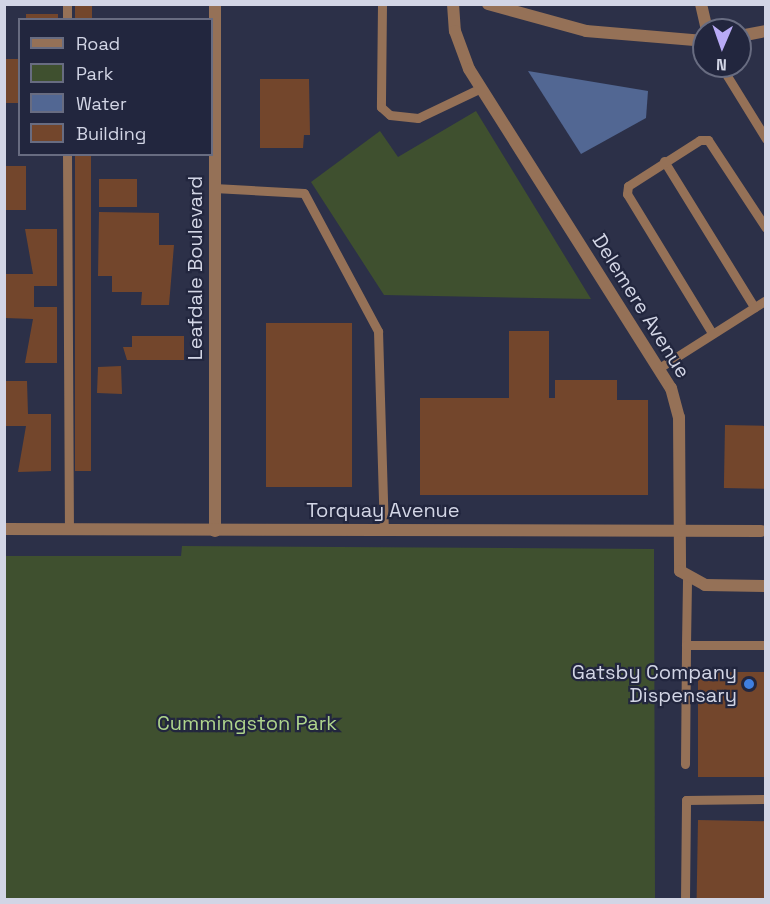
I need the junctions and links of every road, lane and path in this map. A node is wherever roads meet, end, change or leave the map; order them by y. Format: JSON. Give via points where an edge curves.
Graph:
{"nodes":[{"id":1,"x":215,"y":4,"type":"edge"},
{"id":2,"x":382,"y":4,"type":"edge"},
{"id":3,"x":453,"y":4,"type":"edge"},
{"id":4,"x":488,"y":4,"type":"edge"},
{"id":5,"x":692,"y":40,"type":"edge"},
{"id":6,"x":728,"y":78,"type":"edge"},
{"id":7,"x":481,"y":88,"type":"junction"},
{"id":8,"x":765,"y":138,"type":"edge"},
{"id":9,"x":67,"y":156,"type":"edge"},
{"id":10,"x":664,"y":161,"type":"junction"},
{"id":11,"x":214,"y":188,"type":"junction"},
{"id":12,"x":765,"y":228,"type":"edge"},
{"id":13,"x":765,"y":300,"type":"edge"},
{"id":14,"x":754,"y":307,"type":"junction"},
{"id":15,"x":712,"y":333,"type":"junction"},
{"id":16,"x":659,"y":368,"type":"junction"},
{"id":17,"x":4,"y":529,"type":"edge"},
{"id":18,"x":384,"y":529,"type":"junction"},
{"id":19,"x":69,"y":530,"type":"junction"},
{"id":20,"x":677,"y":530,"type":"junction"},
{"id":21,"x":763,"y":530,"type":"edge"},
{"id":22,"x":215,"y":531,"type":"junction"},
{"id":23,"x":687,"y":578,"type":"junction"},
{"id":24,"x":765,"y":586,"type":"edge"},
{"id":25,"x":686,"y":645,"type":"junction"},
{"id":26,"x":765,"y":645,"type":"edge"},
{"id":27,"x":685,"y":764,"type":"dead end"},
{"id":28,"x":765,"y":798,"type":"edge"},
{"id":29,"x":685,"y":900,"type":"edge"}],
"edges":[{"from":1,"to":11,"type":"street","name":"Leafdale Boulevard"},
{"from":2,"to":7,"type":"lane","via":[[381,107],[390,115],[418,118]]},
{"from":3,"to":7,"type":"street","name":"Delemere Avenue","via":[[459,49]]},
{"from":4,"to":5,"type":"street","via":[[586,31]]},
{"from":6,"to":8,"type":"lane"},
{"from":7,"to":16,"type":"street","name":"Delemere Avenue"},
{"from":9,"to":19,"type":"lane"},
{"from":10,"to":12,"type":"lane","via":[[708,140]]},
{"from":10,"to":14,"type":"lane"},
{"from":10,"to":15,"type":"lane","via":[[631,181],[627,194]]},
{"from":11,"to":18,"type":"lane","via":[[304,193],[378,332]]},
{"from":11,"to":22,"type":"street","name":"Leafdale Boulevard"},
{"from":13,"to":14,"type":"lane"},
{"from":14,"to":15,"type":"lane"},
{"from":15,"to":16,"type":"lane"},
{"from":16,"to":20,"type":"street","name":"Delemere Avenue","via":[[679,417]]},
{"from":17,"to":19,"type":"street","name":"Torquay Avenue"},
{"from":18,"to":20,"type":"street","name":"Torquay Avenue"},
{"from":18,"to":22,"type":"street","name":"Torquay Avenue"},
{"from":19,"to":22,"type":"street","name":"Torquay Avenue"},
{"from":20,"to":21,"type":"street","name":"Torquay Avenue"},
{"from":20,"to":23,"type":"street","name":"Delemere Avenue","via":[[677,558]]},
{"from":23,"to":24,"type":"street","via":[[705,585]]},
{"from":23,"to":25,"type":"lane"},
{"from":25,"to":26,"type":"lane"},
{"from":25,"to":27,"type":"lane"},
{"from":28,"to":29,"type":"lane","via":[[686,800]]}]}
